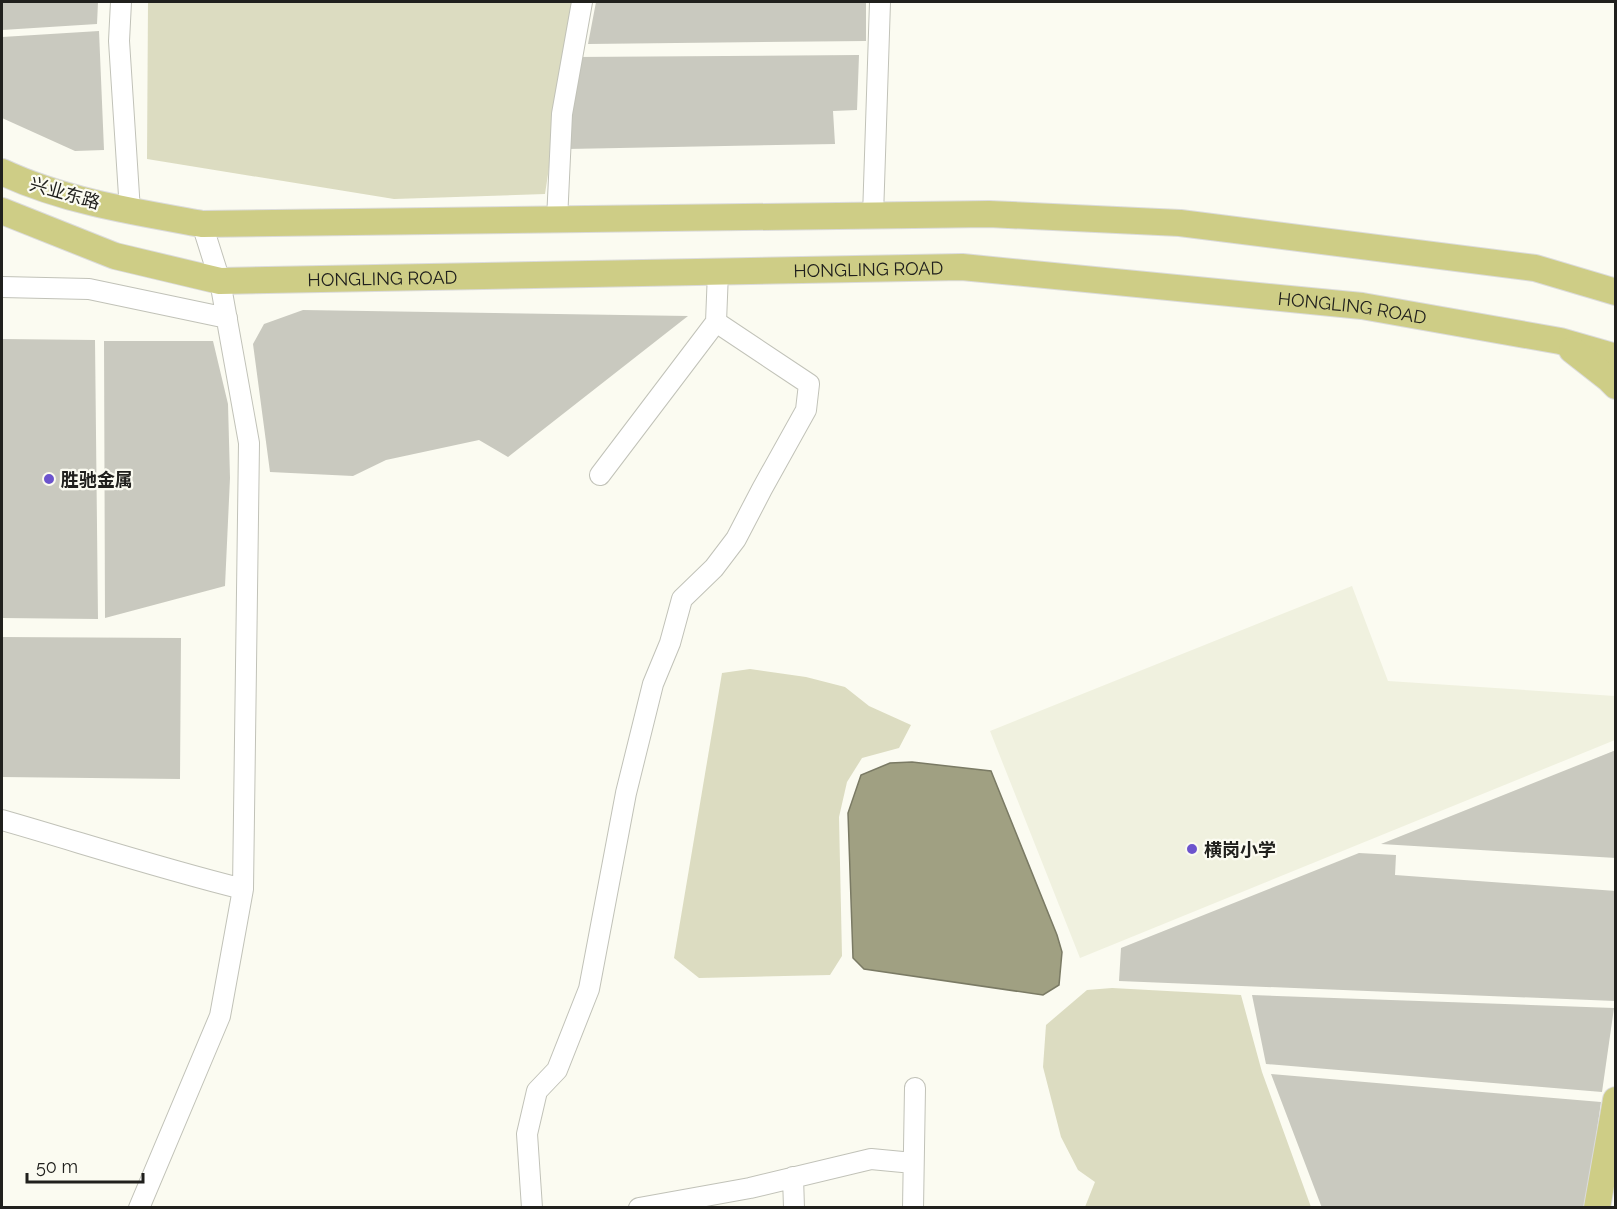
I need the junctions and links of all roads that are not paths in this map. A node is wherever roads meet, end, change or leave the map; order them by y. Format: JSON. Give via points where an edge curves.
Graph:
{"nodes":[{"id":1,"x":121,"y":2,"type":"edge"},
{"id":2,"x":582,"y":2,"type":"edge"},
{"id":3,"x":880,"y":2,"type":"edge"},
{"id":4,"x":2,"y":172,"type":"edge"},
{"id":5,"x":2,"y":211,"type":"edge"},
{"id":6,"x":130,"y":211,"type":"junction"},
{"id":7,"x":873,"y":216,"type":"junction"},
{"id":8,"x":557,"y":220,"type":"junction"},
{"id":9,"x":202,"y":224,"type":"junction"},
{"id":10,"x":115,"y":256,"type":"joint"},
{"id":11,"x":718,"y":272,"type":"junction"},
{"id":12,"x":220,"y":281,"type":"junction"},
{"id":13,"x":2,"y":287,"type":"edge"},
{"id":14,"x":1616,"y":292,"type":"edge"},
{"id":15,"x":227,"y":318,"type":"junction"},
{"id":16,"x":716,"y":322,"type":"junction"},
{"id":17,"x":1560,"y":340,"type":"junction"},
{"id":18,"x":1616,"y":357,"type":"edge"},
{"id":19,"x":1616,"y":386,"type":"edge"},
{"id":20,"x":600,"y":475,"type":"dead end"},
{"id":21,"x":2,"y":820,"type":"edge"},
{"id":22,"x":243,"y":889,"type":"junction"},
{"id":23,"x":915,"y":1088,"type":"dead end"},
{"id":24,"x":1616,"y":1100,"type":"edge"},
{"id":25,"x":913,"y":1163,"type":"junction"},
{"id":26,"x":793,"y":1177,"type":"junction"},
{"id":27,"x":139,"y":1208,"type":"edge"},
{"id":28,"x":532,"y":1208,"type":"edge"},
{"id":29,"x":639,"y":1208,"type":"edge"},
{"id":30,"x":794,"y":1208,"type":"edge"},
{"id":31,"x":912,"y":1208,"type":"edge"},
{"id":32,"x":1597,"y":1208,"type":"edge"}],
"edges":[{"from":1,"to":6,"type":"street","via":[[119,41]]},
{"from":2,"to":8,"type":"street","via":[[562,114]]},
{"from":3,"to":7,"type":"street"},
{"from":4,"to":6,"type":"main road","name":"兴业东路","via":[[28,184]]},
{"from":5,"to":10,"type":"main road","name":"兴业东路"},
{"from":6,"to":9,"type":"main road"},
{"from":7,"to":8,"type":"main road"},
{"from":7,"to":14,"type":"main road","via":[[989,214],[1180,223],[1535,268]]},
{"from":8,"to":9,"type":"main road"},
{"from":9,"to":12,"type":"street"},
{"from":10,"to":12,"type":"main road","name":"HONGLING ROAD"},
{"from":11,"to":12,"type":"main road","name":"HONGLING ROAD"},
{"from":11,"to":16,"type":"street"},
{"from":11,"to":17,"type":"main road","name":"HONGLING ROAD","via":[[962,267],[1362,306]]},
{"from":12,"to":15,"type":"street"},
{"from":13,"to":15,"type":"street","via":[[89,289]]},
{"from":15,"to":22,"type":"street","via":[[249,443]]},
{"from":16,"to":20,"type":"street"},
{"from":16,"to":28,"type":"street","via":[[809,384],[806,410],[736,539],[682,600],[653,684],[626,794],[590,989],[557,1070],[537,1091],[527,1134]]},
{"from":17,"to":18,"type":"main road","name":"HONGLING ROAD"},
{"from":17,"to":19,"type":"main road"},
{"from":21,"to":22,"type":"street"},
{"from":22,"to":27,"type":"street","via":[[220,1016]]},
{"from":23,"to":25,"type":"street"},
{"from":24,"to":32,"type":"main road"},
{"from":25,"to":26,"type":"street","via":[[871,1159]]},
{"from":25,"to":31,"type":"street"},
{"from":26,"to":29,"type":"street"},
{"from":26,"to":30,"type":"street"}]}
